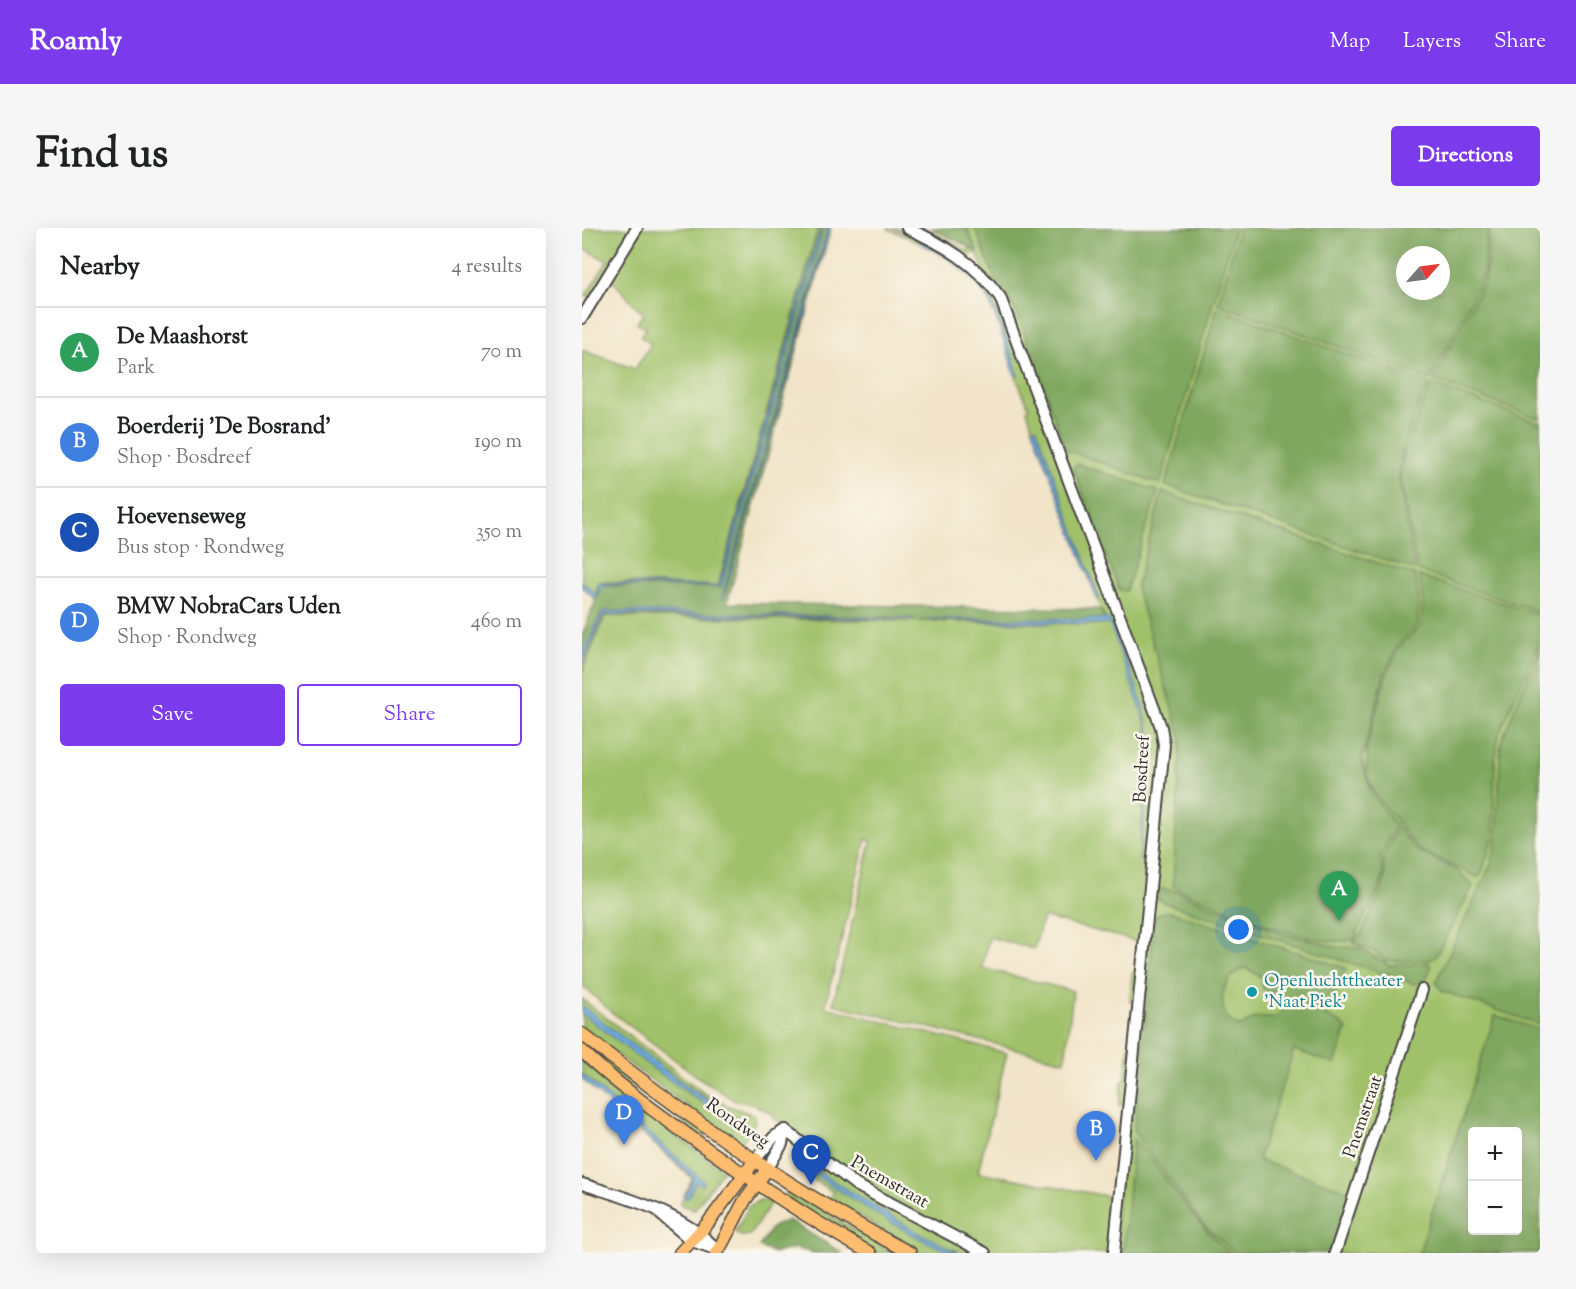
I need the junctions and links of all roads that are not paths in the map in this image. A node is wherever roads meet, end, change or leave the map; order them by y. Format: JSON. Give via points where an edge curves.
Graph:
{"nodes":[{"id":1,"x":637,"y":228,"type":"edge"},
{"id":2,"x":908,"y":228,"type":"edge"},
{"id":3,"x":582,"y":318,"type":"edge"},
{"id":4,"x":1422,"y":990,"type":"dead end"},
{"id":5,"x":582,"y":1034,"type":"edge"},
{"id":6,"x":582,"y":1051,"type":"edge"},
{"id":7,"x":785,"y":1130,"type":"junction"},
{"id":8,"x":756,"y":1159,"type":"junction"},
{"id":9,"x":768,"y":1168,"type":"junction"},
{"id":10,"x":744,"y":1175,"type":"junction"},
{"id":11,"x":582,"y":1184,"type":"edge"},
{"id":12,"x":757,"y":1184,"type":"junction"},
{"id":13,"x":696,"y":1237,"type":"junction"},
{"id":14,"x":718,"y":1252,"type":"edge"},
{"id":15,"x":680,"y":1253,"type":"edge"},
{"id":16,"x":870,"y":1253,"type":"edge"},
{"id":17,"x":910,"y":1253,"type":"edge"},
{"id":18,"x":984,"y":1253,"type":"edge"},
{"id":19,"x":1114,"y":1253,"type":"edge"},
{"id":20,"x":1335,"y":1253,"type":"edge"}],
"edges":[{"from":1,"to":3,"type":"street"},
{"from":2,"to":19,"type":"street","name":"Bosdreef","via":[[965,259],[1000,297],[1161,727],[1164,745]]},
{"from":4,"to":20,"type":"street","name":"Pnemstraat"},
{"from":5,"to":8,"type":"main road","name":"Rondweg"},
{"from":6,"to":10,"type":"main road","name":"Rondweg","via":[[620,1086]]},
{"from":7,"to":8,"type":"street"},
{"from":7,"to":9,"type":"street"},
{"from":7,"to":18,"type":"street","name":"Pnemstraat","via":[[856,1185]]},
{"from":8,"to":9,"type":"main road","name":"Rondweg"},
{"from":8,"to":10,"type":"main road"},
{"from":9,"to":12,"type":"main road"},
{"from":9,"to":17,"type":"main road","name":"Rondweg"},
{"from":10,"to":12,"type":"main road","name":"Rondweg"},
{"from":10,"to":13,"type":"main road"},
{"from":11,"to":13,"type":"street","via":[[667,1213]]},
{"from":12,"to":14,"type":"main road"},
{"from":12,"to":16,"type":"main road","name":"Rondweg"},
{"from":13,"to":14,"type":"street"},
{"from":13,"to":15,"type":"main road"}]}
